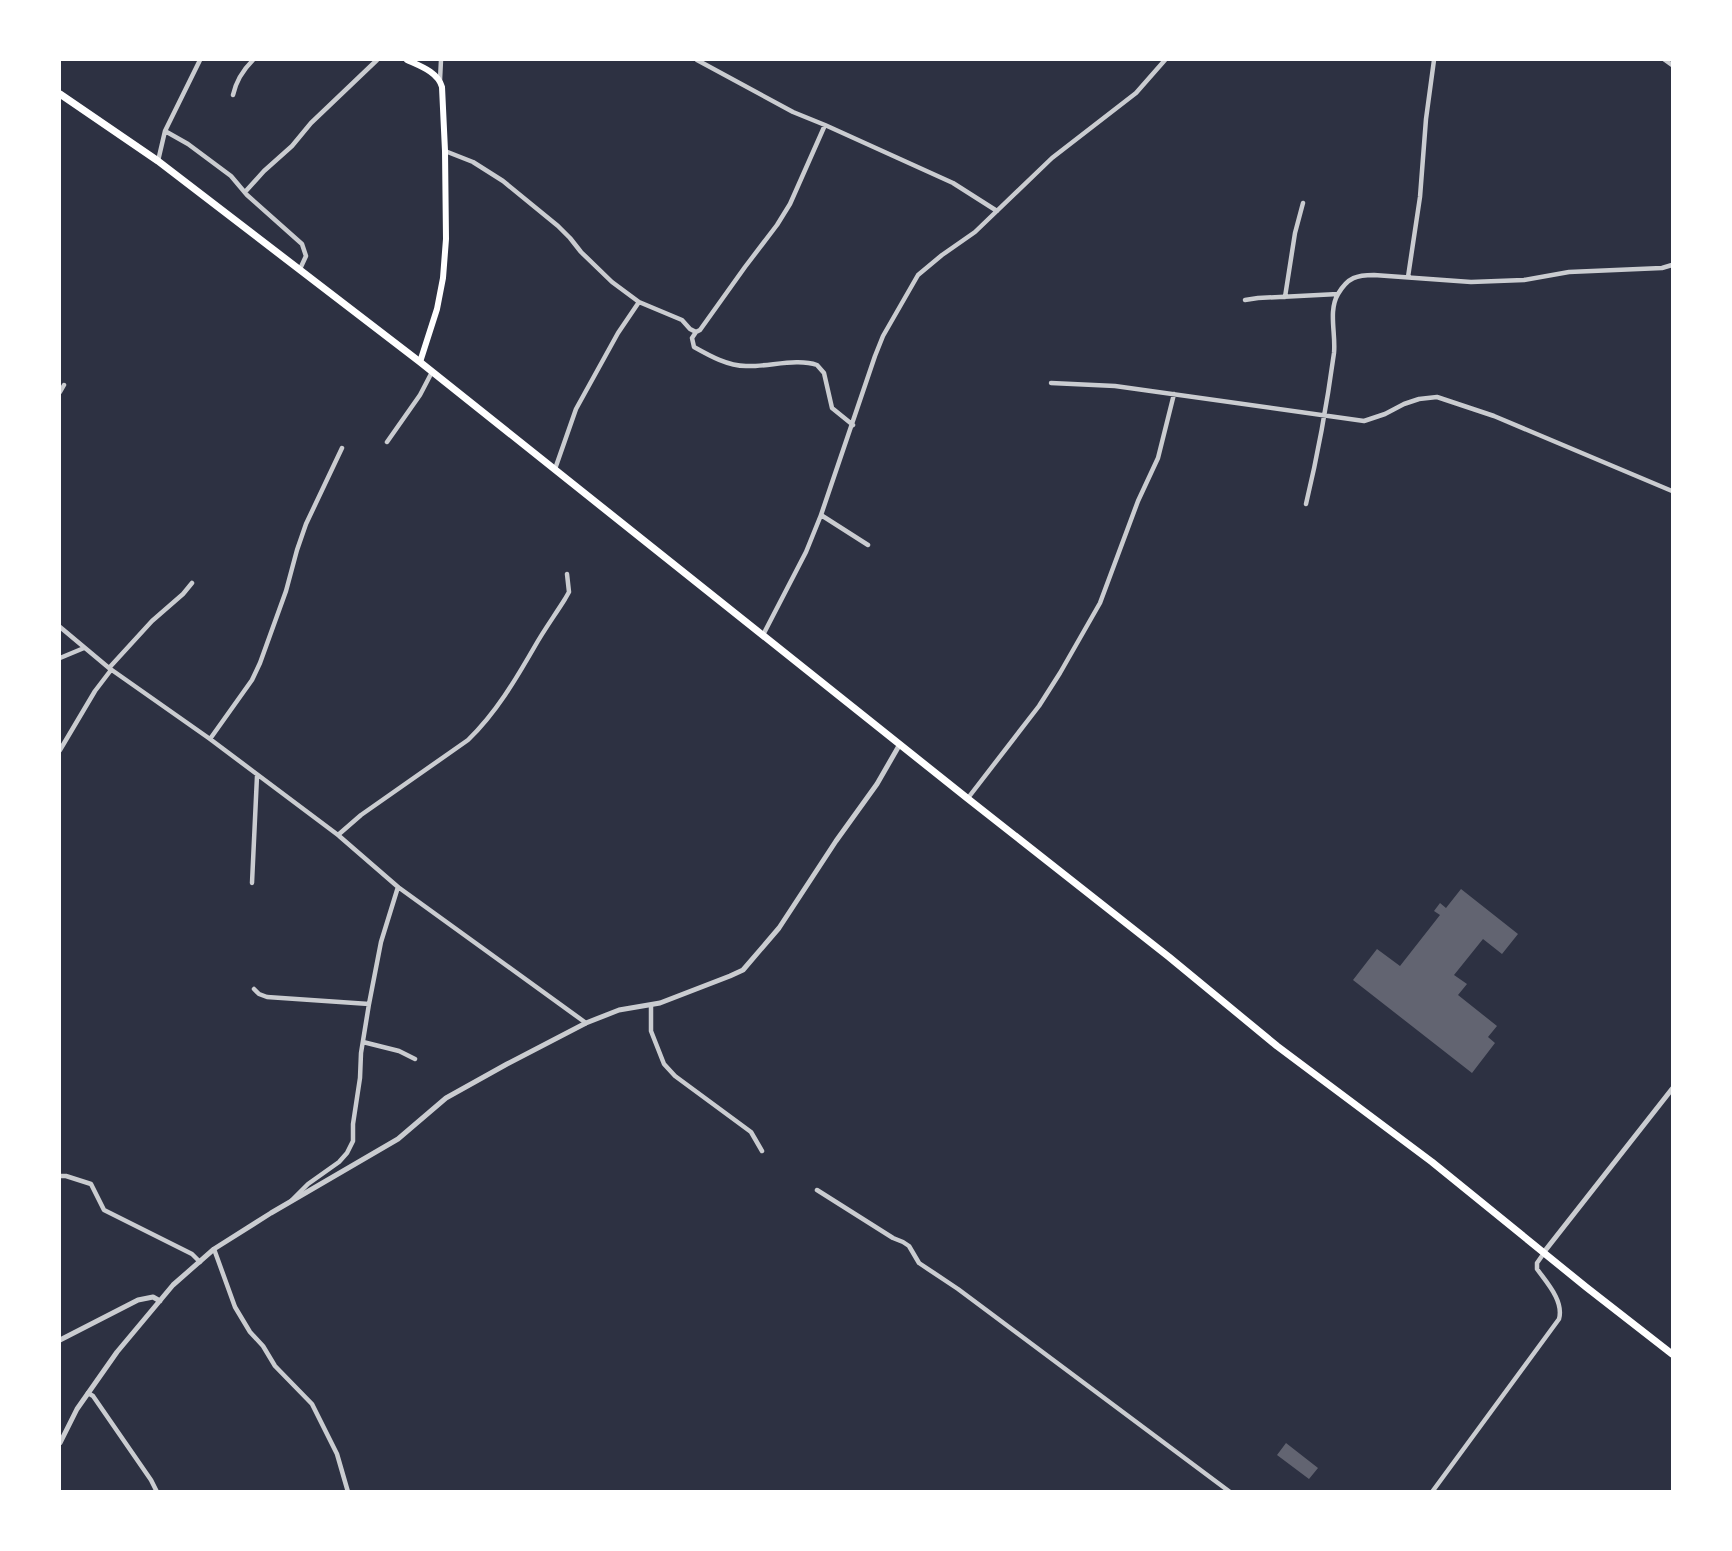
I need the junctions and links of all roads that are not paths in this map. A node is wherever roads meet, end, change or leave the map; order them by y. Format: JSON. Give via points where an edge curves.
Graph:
{"nodes":[{"id":1,"x":200,"y":60,"type":"edge"},
{"id":2,"x":253,"y":60,"type":"edge"},
{"id":3,"x":377,"y":60,"type":"edge"},
{"id":4,"x":407,"y":60,"type":"edge"},
{"id":5,"x":441,"y":60,"type":"edge"},
{"id":6,"x":697,"y":60,"type":"edge"},
{"id":7,"x":1165,"y":60,"type":"edge"},
{"id":8,"x":1434,"y":60,"type":"edge"},
{"id":9,"x":1665,"y":60,"type":"edge"},
{"id":10,"x":1672,"y":65,"type":"edge"},
{"id":11,"x":440,"y":80,"type":"junction"},
{"id":12,"x":60,"y":94,"type":"edge"},
{"id":13,"x":233,"y":95,"type":"dead end"},
{"id":14,"x":825,"y":125,"type":"junction"},
{"id":15,"x":165,"y":131,"type":"junction"},
{"id":16,"x":445,"y":151,"type":"junction"},
{"id":17,"x":158,"y":161,"type":"junction"},
{"id":18,"x":245,"y":192,"type":"junction"},
{"id":19,"x":1303,"y":203,"type":"dead end"},
{"id":20,"x":997,"y":211,"type":"junction"},
{"id":21,"x":1672,"y":265,"type":"edge"},
{"id":22,"x":300,"y":269,"type":"junction"},
{"id":23,"x":1408,"y":277,"type":"junction"},
{"id":24,"x":1338,"y":294,"type":"junction"},
{"id":25,"x":1285,"y":297,"type":"junction"},
{"id":26,"x":1245,"y":300,"type":"dead end"},
{"id":27,"x":639,"y":302,"type":"junction"},
{"id":28,"x":696,"y":332,"type":"junction"},
{"id":29,"x":420,"y":362,"type":"junction"},
{"id":30,"x":432,"y":372,"type":"junction"},
{"id":31,"x":1051,"y":383,"type":"dead end"},
{"id":32,"x":64,"y":385,"type":"dead end"},
{"id":33,"x":60,"y":392,"type":"edge"},
{"id":34,"x":1174,"y":394,"type":"junction"},
{"id":35,"x":1325,"y":414,"type":"junction"},
{"id":36,"x":853,"y":425,"type":"junction"},
{"id":37,"x":387,"y":442,"type":"dead end"},
{"id":38,"x":342,"y":448,"type":"dead end"},
{"id":39,"x":555,"y":470,"type":"junction"},
{"id":40,"x":1672,"y":491,"type":"edge"},
{"id":41,"x":1306,"y":504,"type":"dead end"},
{"id":42,"x":821,"y":516,"type":"junction"},
{"id":43,"x":868,"y":545,"type":"dead end"},
{"id":44,"x":567,"y":574,"type":"dead end"},
{"id":45,"x":192,"y":583,"type":"dead end"},
{"id":46,"x":60,"y":627,"type":"edge"},
{"id":47,"x":763,"y":636,"type":"junction"},
{"id":48,"x":85,"y":648,"type":"junction"},
{"id":49,"x":60,"y":658,"type":"edge"},
{"id":50,"x":110,"y":669,"type":"junction"},
{"id":51,"x":210,"y":739,"type":"junction"},
{"id":52,"x":900,"y":744,"type":"junction"},
{"id":53,"x":60,"y":750,"type":"edge"},
{"id":54,"x":257,"y":775,"type":"junction"},
{"id":55,"x":967,"y":798,"type":"junction"},
{"id":56,"x":338,"y":835,"type":"junction"},
{"id":57,"x":253,"y":883,"type":"dead end"},
{"id":58,"x":398,"y":887,"type":"junction"},
{"id":59,"x":254,"y":989,"type":"dead end"},
{"id":60,"x":369,"y":1004,"type":"junction"},
{"id":61,"x":651,"y":1006,"type":"junction"},
{"id":62,"x":586,"y":1023,"type":"junction"},
{"id":63,"x":363,"y":1042,"type":"junction"},
{"id":64,"x":415,"y":1059,"type":"dead end"},
{"id":65,"x":1672,"y":1089,"type":"edge"},
{"id":66,"x":762,"y":1151,"type":"dead end"},
{"id":67,"x":60,"y":1176,"type":"edge"},
{"id":68,"x":817,"y":1191,"type":"dead end"},
{"id":69,"x":290,"y":1202,"type":"junction"},
{"id":70,"x":214,"y":1249,"type":"junction"},
{"id":71,"x":1544,"y":1252,"type":"junction"},
{"id":72,"x":200,"y":1262,"type":"junction"},
{"id":73,"x":160,"y":1301,"type":"junction"},
{"id":74,"x":60,"y":1340,"type":"edge"},
{"id":75,"x":1672,"y":1354,"type":"edge"},
{"id":76,"x":88,"y":1393,"type":"junction"},
{"id":77,"x":60,"y":1443,"type":"edge"},
{"id":78,"x":157,"y":1492,"type":"edge"},
{"id":79,"x":348,"y":1492,"type":"edge"},
{"id":80,"x":1230,"y":1492,"type":"edge"},
{"id":81,"x":1432,"y":1492,"type":"edge"}],
"edges":[{"from":1,"to":15,"type":"street"},
{"from":2,"to":13,"type":"street"},
{"from":3,"to":18,"type":"street"},
{"from":4,"to":11,"type":"main road"},
{"from":5,"to":11,"type":"street"},
{"from":6,"to":14,"type":"street"},
{"from":7,"to":20,"type":"street","via":[[1136,93],[1052,158]]},
{"from":8,"to":23,"type":"street"},
{"from":9,"to":10,"type":"street"},
{"from":11,"to":16,"type":"main road"},
{"from":12,"to":17,"type":"highway"},
{"from":14,"to":20,"type":"street","via":[[953,183]]},
{"from":14,"to":28,"type":"street","via":[[777,225]]},
{"from":15,"to":17,"type":"street"},
{"from":15,"to":18,"type":"street","via":[[231,176]]},
{"from":16,"to":27,"type":"street","via":[[503,181]]},
{"from":16,"to":29,"type":"main road","via":[[443,278]]},
{"from":17,"to":22,"type":"highway"},
{"from":18,"to":22,"type":"street","via":[[302,244],[306,256]]},
{"from":19,"to":25,"type":"street"},
{"from":20,"to":36,"type":"street","via":[[913,281],[879,346]]},
{"from":21,"to":23,"type":"street","via":[[1524,280]]},
{"from":22,"to":29,"type":"highway"},
{"from":23,"to":24,"type":"street","via":[[1359,275]]},
{"from":24,"to":25,"type":"street"},
{"from":24,"to":35,"type":"street"},
{"from":25,"to":26,"type":"street"},
{"from":27,"to":28,"type":"street","via":[[682,320]]},
{"from":27,"to":39,"type":"street","via":[[576,409]]},
{"from":28,"to":36,"type":"street","via":[[694,348],[729,363],[817,365],[824,373],[832,408]]},
{"from":29,"to":30,"type":"highway"},
{"from":30,"to":37,"type":"street"},
{"from":30,"to":39,"type":"highway"},
{"from":31,"to":34,"type":"street"},
{"from":32,"to":33,"type":"street"},
{"from":34,"to":35,"type":"street"},
{"from":34,"to":55,"type":"street","via":[[1158,458],[1100,603],[1039,706]]},
{"from":35,"to":40,"type":"street","via":[[1364,421],[1419,399],[1437,397],[1494,415]]},
{"from":35,"to":41,"type":"street"},
{"from":36,"to":42,"type":"street"},
{"from":38,"to":51,"type":"street","via":[[306,524],[260,663]]},
{"from":39,"to":47,"type":"highway"},
{"from":42,"to":43,"type":"street"},
{"from":42,"to":47,"type":"street"},
{"from":44,"to":56,"type":"street","via":[[569,592],[482,727]]},
{"from":45,"to":50,"type":"street"},
{"from":46,"to":48,"type":"street"},
{"from":47,"to":52,"type":"highway"},
{"from":48,"to":49,"type":"street"},
{"from":48,"to":50,"type":"street"},
{"from":50,"to":51,"type":"street"},
{"from":50,"to":53,"type":"street"},
{"from":51,"to":54,"type":"street"},
{"from":52,"to":55,"type":"highway"},
{"from":52,"to":61,"type":"street","via":[[779,928],[743,970]]},
{"from":54,"to":56,"type":"street"},
{"from":54,"to":57,"type":"street"},
{"from":55,"to":71,"type":"highway"},
{"from":56,"to":58,"type":"street"},
{"from":58,"to":60,"type":"street"},
{"from":58,"to":62,"type":"street"},
{"from":59,"to":60,"type":"street","via":[[267,997]]},
{"from":60,"to":63,"type":"street"},
{"from":61,"to":62,"type":"street","via":[[619,1010]]},
{"from":61,"to":66,"type":"street","via":[[651,1031],[664,1064],[751,1132]]},
{"from":62,"to":69,"type":"street","via":[[446,1098],[398,1139]]},
{"from":63,"to":64,"type":"street"},
{"from":63,"to":69,"type":"street","via":[[353,1141],[339,1162]]},
{"from":65,"to":71,"type":"street"},
{"from":67,"to":72,"type":"street","via":[[91,1184],[104,1210]]},
{"from":68,"to":80,"type":"street","via":[[909,1246],[931,1272]]},
{"from":69,"to":70,"type":"street"},
{"from":70,"to":72,"type":"street"},
{"from":70,"to":79,"type":"street","via":[[235,1307],[250,1332],[312,1404],[337,1454]]},
{"from":71,"to":75,"type":"highway"},
{"from":71,"to":81,"type":"street","via":[[1537,1269],[1558,1301],[1559,1319]]},
{"from":72,"to":73,"type":"street"},
{"from":73,"to":74,"type":"street","via":[[153,1297],[138,1300]]},
{"from":73,"to":76,"type":"street"},
{"from":76,"to":77,"type":"street"},
{"from":76,"to":78,"type":"street"}]}
